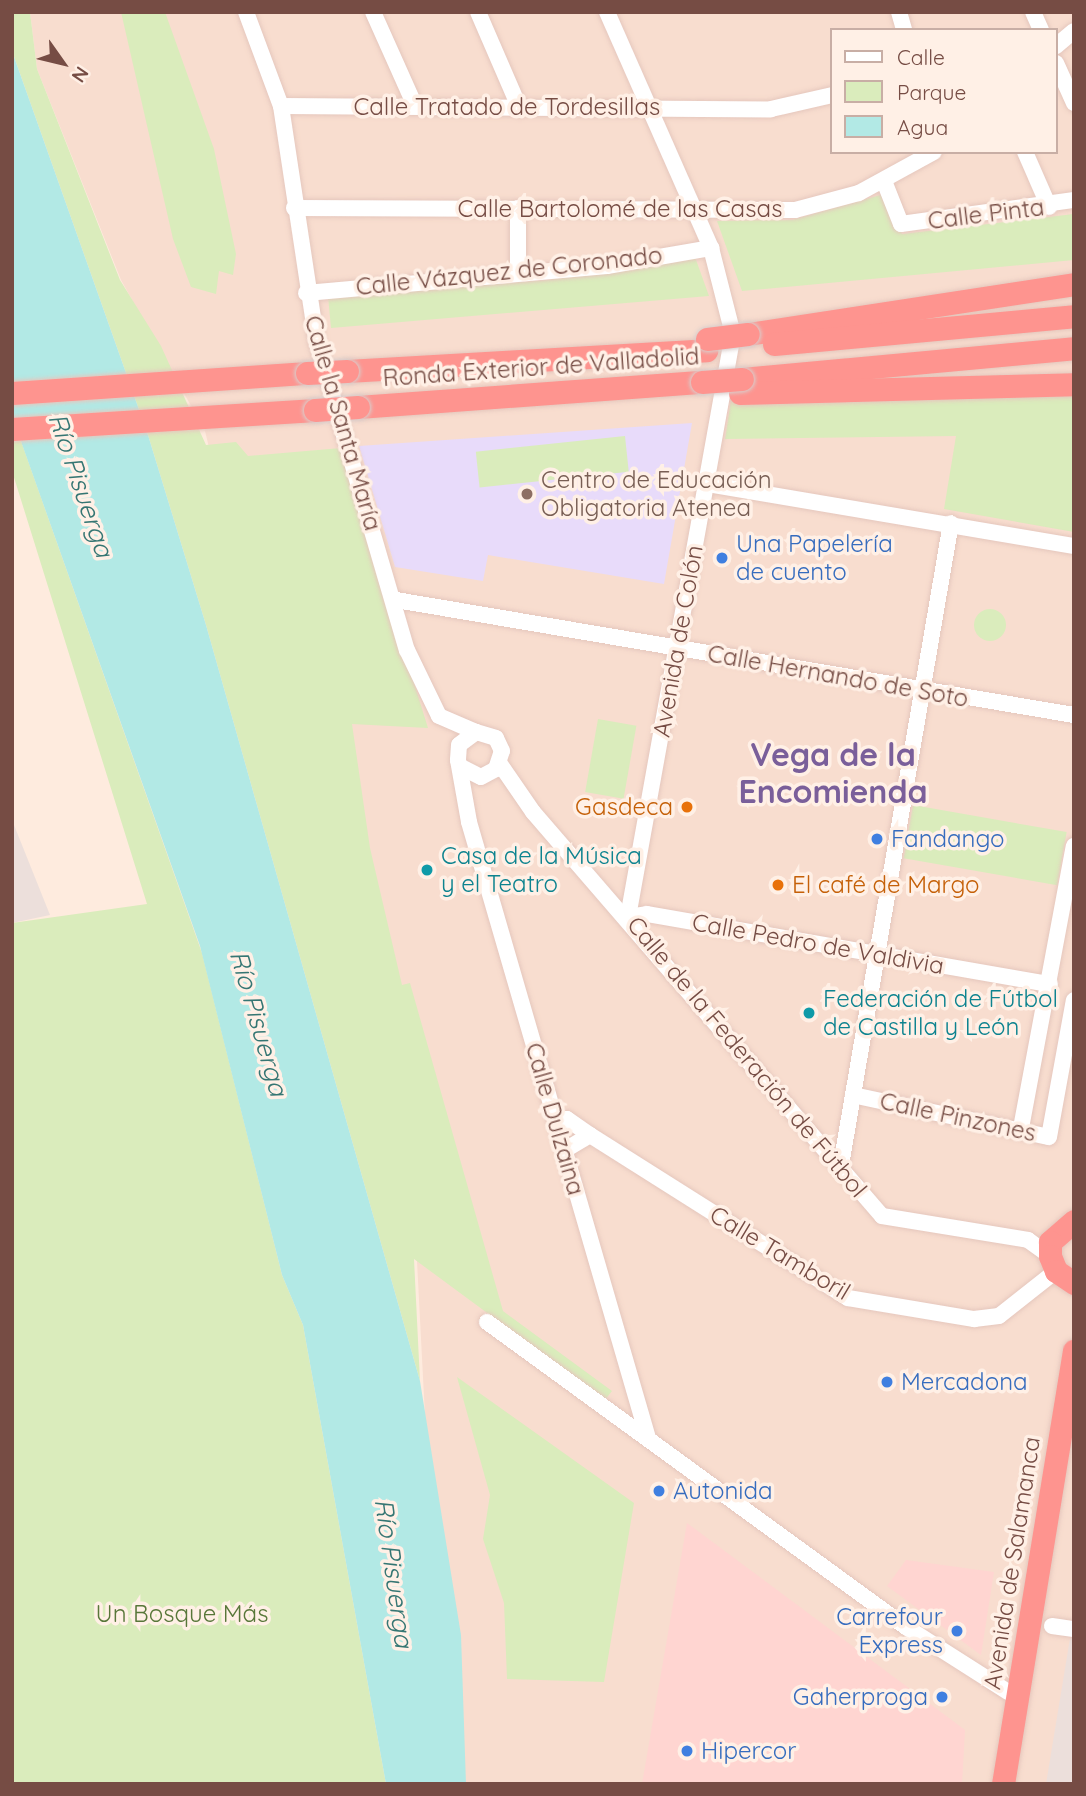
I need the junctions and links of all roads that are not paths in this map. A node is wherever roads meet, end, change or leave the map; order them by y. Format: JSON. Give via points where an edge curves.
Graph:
{"nodes":[{"id":1,"x":246,"y":12,"type":"edge"},
{"id":2,"x":373,"y":12,"type":"edge"},
{"id":3,"x":478,"y":12,"type":"edge"},
{"id":4,"x":607,"y":12,"type":"edge"},
{"id":5,"x":1033,"y":12,"type":"edge"},
{"id":6,"x":1040,"y":28,"type":"edge"},
{"id":7,"x":1074,"y":31,"type":"edge"},
{"id":8,"x":1058,"y":44,"type":"edge"},
{"id":9,"x":1058,"y":67,"type":"edge"},
{"id":10,"x":830,"y":95,"type":"edge"},
{"id":11,"x":1074,"y":103,"type":"edge"},
{"id":12,"x":281,"y":106,"type":"junction"},
{"id":13,"x":415,"y":106,"type":"junction"},
{"id":14,"x":649,"y":107,"type":"junction"},
{"id":15,"x":520,"y":109,"type":"junction"},
{"id":16,"x":931,"y":154,"type":"edge"},
{"id":17,"x":1026,"y":154,"type":"edge"},
{"id":18,"x":884,"y":181,"type":"junction"},
{"id":19,"x":1074,"y":200,"type":"edge"},
{"id":20,"x":693,"y":205,"type":"junction"},
{"id":21,"x":1049,"y":207,"type":"junction"},
{"id":22,"x":294,"y":208,"type":"junction"},
{"id":23,"x":519,"y":208,"type":"junction"},
{"id":24,"x":711,"y":248,"type":"junction"},
{"id":25,"x":518,"y":273,"type":"junction"},
{"id":26,"x":1074,"y":284,"type":"edge"},
{"id":27,"x":306,"y":293,"type":"junction"},
{"id":28,"x":1074,"y":316,"type":"edge"},
{"id":29,"x":748,"y":340,"type":"junction"},
{"id":30,"x":1074,"y":348,"type":"edge"},
{"id":31,"x":1074,"y":384,"type":"edge"},
{"id":32,"x":741,"y":386,"type":"junction"},
{"id":33,"x":12,"y":393,"type":"edge"},
{"id":34,"x":12,"y":429,"type":"edge"},
{"id":35,"x":707,"y":484,"type":"junction"},
{"id":36,"x":951,"y":523,"type":"junction"},
{"id":37,"x":1074,"y":545,"type":"edge"},
{"id":38,"x":396,"y":600,"type":"junction"},
{"id":39,"x":676,"y":648,"type":"junction"},
{"id":40,"x":920,"y":690,"type":"junction"},
{"id":41,"x":1074,"y":715,"type":"edge"},
{"id":42,"x":450,"y":724,"type":"junction"},
{"id":43,"x":476,"y":732,"type":"junction"},
{"id":44,"x":459,"y":746,"type":"junction"},
{"id":45,"x":461,"y":767,"type":"junction"},
{"id":46,"x":490,"y":772,"type":"junction"},
{"id":47,"x":466,"y":800,"type":"junction"},
{"id":48,"x":1074,"y":846,"type":"edge"},
{"id":49,"x":628,"y":917,"type":"junction"},
{"id":50,"x":877,"y":954,"type":"junction"},
{"id":51,"x":1050,"y":984,"type":"junction"},
{"id":52,"x":1074,"y":1000,"type":"edge"},
{"id":53,"x":853,"y":1095,"type":"junction"},
{"id":54,"x":556,"y":1121,"type":"junction"},
{"id":55,"x":1021,"y":1128,"type":"junction"},
{"id":56,"x":590,"y":1135,"type":"junction"},
{"id":57,"x":565,"y":1150,"type":"junction"},
{"id":58,"x":841,"y":1165,"type":"junction"},
{"id":59,"x":1067,"y":1225,"type":"edge"},
{"id":60,"x":1028,"y":1240,"type":"junction"},
{"id":61,"x":1065,"y":1278,"type":"edge"},
{"id":62,"x":487,"y":1322,"type":"dead end"},
{"id":63,"x":1074,"y":1351,"type":"edge"},
{"id":64,"x":1074,"y":1429,"type":"edge"},
{"id":65,"x":648,"y":1437,"type":"junction"},
{"id":66,"x":1052,"y":1626,"type":"dead end"},
{"id":67,"x":1074,"y":1629,"type":"edge"},
{"id":68,"x":1008,"y":1692,"type":"dead end"},
{"id":69,"x":1003,"y":1784,"type":"edge"},
{"id":70,"x":1016,"y":1784,"type":"edge"}],
"edges":[{"from":1,"to":12,"type":"street"},
{"from":2,"to":13,"type":"street"},
{"from":3,"to":15,"type":"street"},
{"from":4,"to":14,"type":"street","name":"Avenida de Colón"},
{"from":5,"to":6,"type":"street"},
{"from":7,"to":8,"type":"street"},
{"from":9,"to":11,"type":"street"},
{"from":10,"to":14,"type":"street","name":"Calle Tratado de Tordesillas","via":[[771,109]]},
{"from":12,"to":13,"type":"street","name":"Calle Tratado de Tordesillas"},
{"from":12,"to":22,"type":"street","name":"Calle la Santa María"},
{"from":13,"to":15,"type":"street","name":"Calle Tratado de Tordesillas"},
{"from":14,"to":15,"type":"street","name":"Calle Tratado de Tordesillas"},
{"from":14,"to":20,"type":"street","name":"Avenida de Colón"},
{"from":16,"to":18,"type":"street","name":"Calle Bartolomé de las Casas"},
{"from":17,"to":21,"type":"street"},
{"from":18,"to":20,"type":"street","name":"Calle Bartolomé de las Casas","via":[[795,210]]},
{"from":18,"to":21,"type":"street","name":"Calle Pinta","via":[[901,224]]},
{"from":19,"to":21,"type":"street","name":"Calle Pinta"},
{"from":20,"to":23,"type":"street","name":"Calle Bartolomé de las Casas"},
{"from":20,"to":24,"type":"street","name":"Avenida de Colón"},
{"from":22,"to":23,"type":"street","name":"Calle Bartolomé de las Casas"},
{"from":22,"to":27,"type":"street","name":"Calle la Santa María"},
{"from":23,"to":25,"type":"street"},
{"from":24,"to":25,"type":"street","name":"Calle Vázquez de Coronado"},
{"from":24,"to":35,"type":"street","name":"Avenida de Colón","via":[[733,334]]},
{"from":25,"to":27,"type":"street","name":"Calle Vázquez de Coronado"},
{"from":26,"to":29,"type":"highway"},
{"from":27,"to":38,"type":"street","name":"Calle la Santa María"},
{"from":28,"to":29,"type":"highway","name":"Ronda Exterior de Valladolid"},
{"from":29,"to":33,"type":"highway","name":"Ronda Exterior de Valladolid","bridge":true,"via":[[664,351]]},
{"from":30,"to":32,"type":"highway","name":"Ronda Exterior de Valladolid"},
{"from":31,"to":32,"type":"highway"},
{"from":32,"to":34,"type":"highway","name":"Ronda Exterior de Valladolid","bridge":true},
{"from":35,"to":36,"type":"street"},
{"from":35,"to":39,"type":"street","name":"Avenida de Colón"},
{"from":36,"to":37,"type":"street"},
{"from":36,"to":40,"type":"street"},
{"from":38,"to":39,"type":"street","name":"Calle Hernando de Soto"},
{"from":38,"to":42,"type":"street","name":"Calle la Santa María","via":[[425,694]]},
{"from":39,"to":40,"type":"street","name":"Calle Hernando de Soto"},
{"from":39,"to":49,"type":"street","name":"Avenida de Colón"},
{"from":40,"to":41,"type":"street","name":"Calle Hernando de Soto"},
{"from":40,"to":50,"type":"street"},
{"from":42,"to":43,"type":"street"},
{"from":42,"to":44,"type":"street","name":"Calle la Santa María"},
{"from":43,"to":44,"type":"street"},
{"from":43,"to":46,"type":"street","name":"Calle de la Federación de Fútbol","via":[[495,738]]},
{"from":44,"to":45,"type":"street","name":"Calle la Santa María"},
{"from":45,"to":46,"type":"street"},
{"from":45,"to":47,"type":"street","name":"Calle Dulzaina"},
{"from":46,"to":47,"type":"street"},
{"from":46,"to":49,"type":"street","name":"Calle de la Federación de Fútbol","via":[[514,788]]},
{"from":47,"to":54,"type":"street","name":"Calle Dulzaina"},
{"from":48,"to":51,"type":"street"},
{"from":49,"to":50,"type":"street","name":"Calle Pedro de Valdivia","via":[[647,914]]},
{"from":49,"to":58,"type":"street","name":"Calle de la Federación de Fútbol"},
{"from":50,"to":51,"type":"street","name":"Calle Pedro de Valdivia"},
{"from":50,"to":53,"type":"street"},
{"from":51,"to":55,"type":"street"},
{"from":52,"to":55,"type":"street","name":"Calle Pinzones","via":[[1049,1137]]},
{"from":53,"to":55,"type":"street","name":"Calle Pinzones"},
{"from":53,"to":58,"type":"street"},
{"from":54,"to":56,"type":"street","name":"Calle Tamboril","via":[[568,1119]]},
{"from":54,"to":57,"type":"street","name":"Calle Dulzaina"},
{"from":56,"to":57,"type":"street"},
{"from":56,"to":61,"type":"street","name":"Calle Tamboril","via":[[848,1298],[974,1319],[999,1316]]},
{"from":57,"to":65,"type":"street","name":"Calle Dulzaina"},
{"from":58,"to":60,"type":"street","name":"Calle de la Federación de Fútbol","via":[[882,1216]]},
{"from":59,"to":60,"type":"street","name":"Calle de la Federación de Fútbol"},
{"from":59,"to":61,"type":"highway"},
{"from":60,"to":61,"type":"street","name":"Calle de la Federación de Fútbol"},
{"from":62,"to":65,"type":"street"},
{"from":63,"to":69,"type":"highway","name":"Avenida de Salamanca"},
{"from":64,"to":70,"type":"highway","name":"Avenida de Salamanca"},
{"from":65,"to":68,"type":"street","via":[[906,1627]]},
{"from":66,"to":67,"type":"street"}]}
